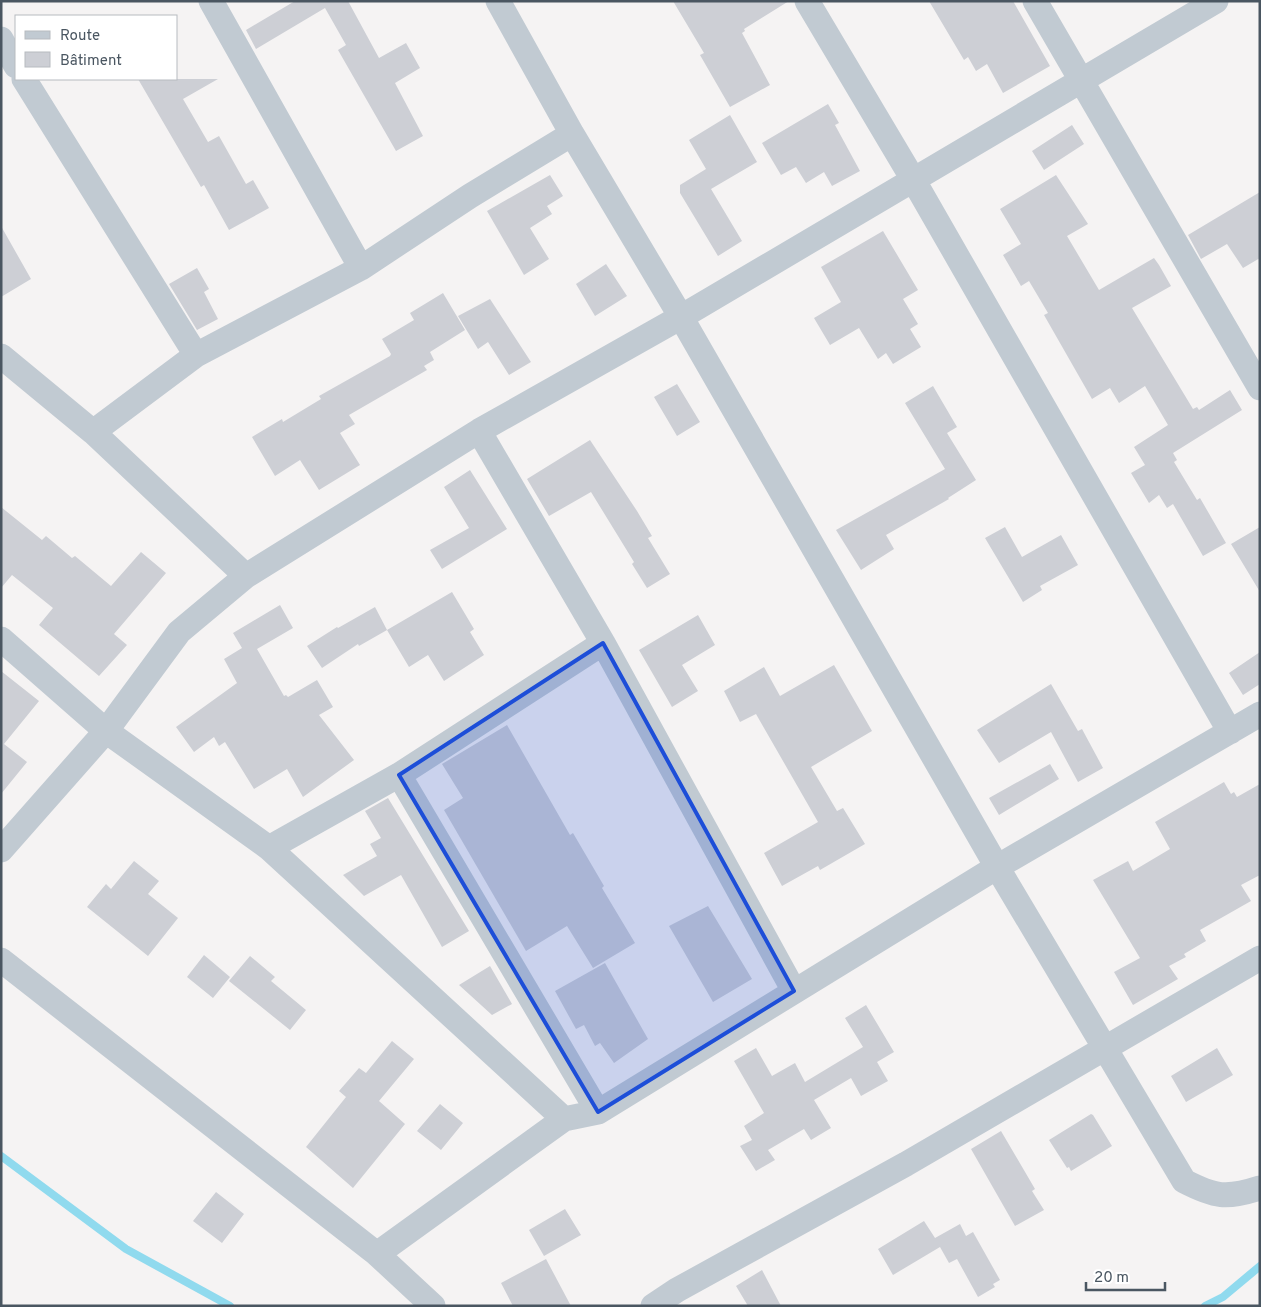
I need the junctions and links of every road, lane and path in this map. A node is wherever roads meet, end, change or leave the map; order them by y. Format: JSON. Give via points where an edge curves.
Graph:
{"nodes":[{"id":1,"x":211,"y":1,"type":"edge"},
{"id":2,"x":498,"y":1,"type":"edge"},
{"id":3,"x":807,"y":1,"type":"edge"},
{"id":4,"x":1035,"y":1,"type":"edge"},
{"id":5,"x":1216,"y":1,"type":"edge"},
{"id":6,"x":1,"y":39,"type":"edge"},
{"id":7,"x":15,"y":64,"type":"edge"},
{"id":8,"x":25,"y":80,"type":"edge"},
{"id":9,"x":1082,"y":80,"type":"junction"},
{"id":10,"x":572,"y":134,"type":"junction"},
{"id":11,"x":914,"y":181,"type":"junction"},
{"id":12,"x":361,"y":268,"type":"junction"},
{"id":13,"x":681,"y":317,"type":"junction"},
{"id":14,"x":196,"y":355,"type":"junction"},
{"id":15,"x":1,"y":356,"type":"edge"},
{"id":16,"x":1260,"y":388,"type":"edge"},
{"id":17,"x":479,"y":431,"type":"junction"},
{"id":18,"x":93,"y":432,"type":"junction"},
{"id":19,"x":246,"y":576,"type":"junction"},
{"id":20,"x":1,"y":639,"type":"edge"},
{"id":21,"x":603,"y":643,"type":"junction"},
{"id":22,"x":1260,"y":714,"type":"edge"},
{"id":23,"x":106,"y":731,"type":"junction"},
{"id":24,"x":1230,"y":732,"type":"junction"},
{"id":25,"x":399,"y":775,"type":"junction"},
{"id":26,"x":269,"y":848,"type":"junction"},
{"id":27,"x":1,"y":850,"type":"edge"},
{"id":28,"x":997,"y":867,"type":"junction"},
{"id":29,"x":1260,"y":958,"type":"edge"},
{"id":30,"x":1,"y":960,"type":"edge"},
{"id":31,"x":794,"y":991,"type":"junction"},
{"id":32,"x":1105,"y":1048,"type":"junction"},
{"id":33,"x":598,"y":1112,"type":"junction"},
{"id":34,"x":564,"y":1119,"type":"junction"},
{"id":35,"x":1260,"y":1188,"type":"edge"},
{"id":36,"x":377,"y":1254,"type":"junction"},
{"id":37,"x":433,"y":1306,"type":"edge"},
{"id":38,"x":653,"y":1306,"type":"edge"}],
"edges":[{"from":1,"to":12,"type":"street"},
{"from":2,"to":10,"type":"street"},
{"from":3,"to":11,"type":"street"},
{"from":4,"to":9,"type":"street"},
{"from":5,"to":9,"type":"street"},
{"from":6,"to":7,"type":"street"},
{"from":8,"to":14,"type":"street"},
{"from":9,"to":11,"type":"street"},
{"from":9,"to":16,"type":"street"},
{"from":10,"to":12,"type":"street"},
{"from":10,"to":13,"type":"street"},
{"from":11,"to":13,"type":"street"},
{"from":11,"to":24,"type":"street"},
{"from":12,"to":14,"type":"street"},
{"from":13,"to":17,"type":"street"},
{"from":13,"to":28,"type":"street"},
{"from":14,"to":18,"type":"street"},
{"from":15,"to":18,"type":"street"},
{"from":17,"to":19,"type":"street"},
{"from":17,"to":21,"type":"street"},
{"from":18,"to":19,"type":"street"},
{"from":19,"to":23,"type":"street","via":[[179,632]]},
{"from":20,"to":23,"type":"street"},
{"from":21,"to":25,"type":"street"},
{"from":21,"to":31,"type":"street"},
{"from":22,"to":24,"type":"street"},
{"from":23,"to":26,"type":"street"},
{"from":23,"to":27,"type":"street"},
{"from":24,"to":28,"type":"street"},
{"from":25,"to":26,"type":"street"},
{"from":25,"to":33,"type":"street"},
{"from":26,"to":34,"type":"street"},
{"from":28,"to":31,"type":"street"},
{"from":28,"to":32,"type":"street"},
{"from":29,"to":32,"type":"street"},
{"from":30,"to":36,"type":"street"},
{"from":31,"to":33,"type":"street"},
{"from":32,"to":35,"type":"street","via":[[1184,1181],[1205,1192],[1230,1197]]},
{"from":32,"to":38,"type":"street"},
{"from":33,"to":34,"type":"street"},
{"from":34,"to":36,"type":"street"},
{"from":36,"to":37,"type":"street"}]}
